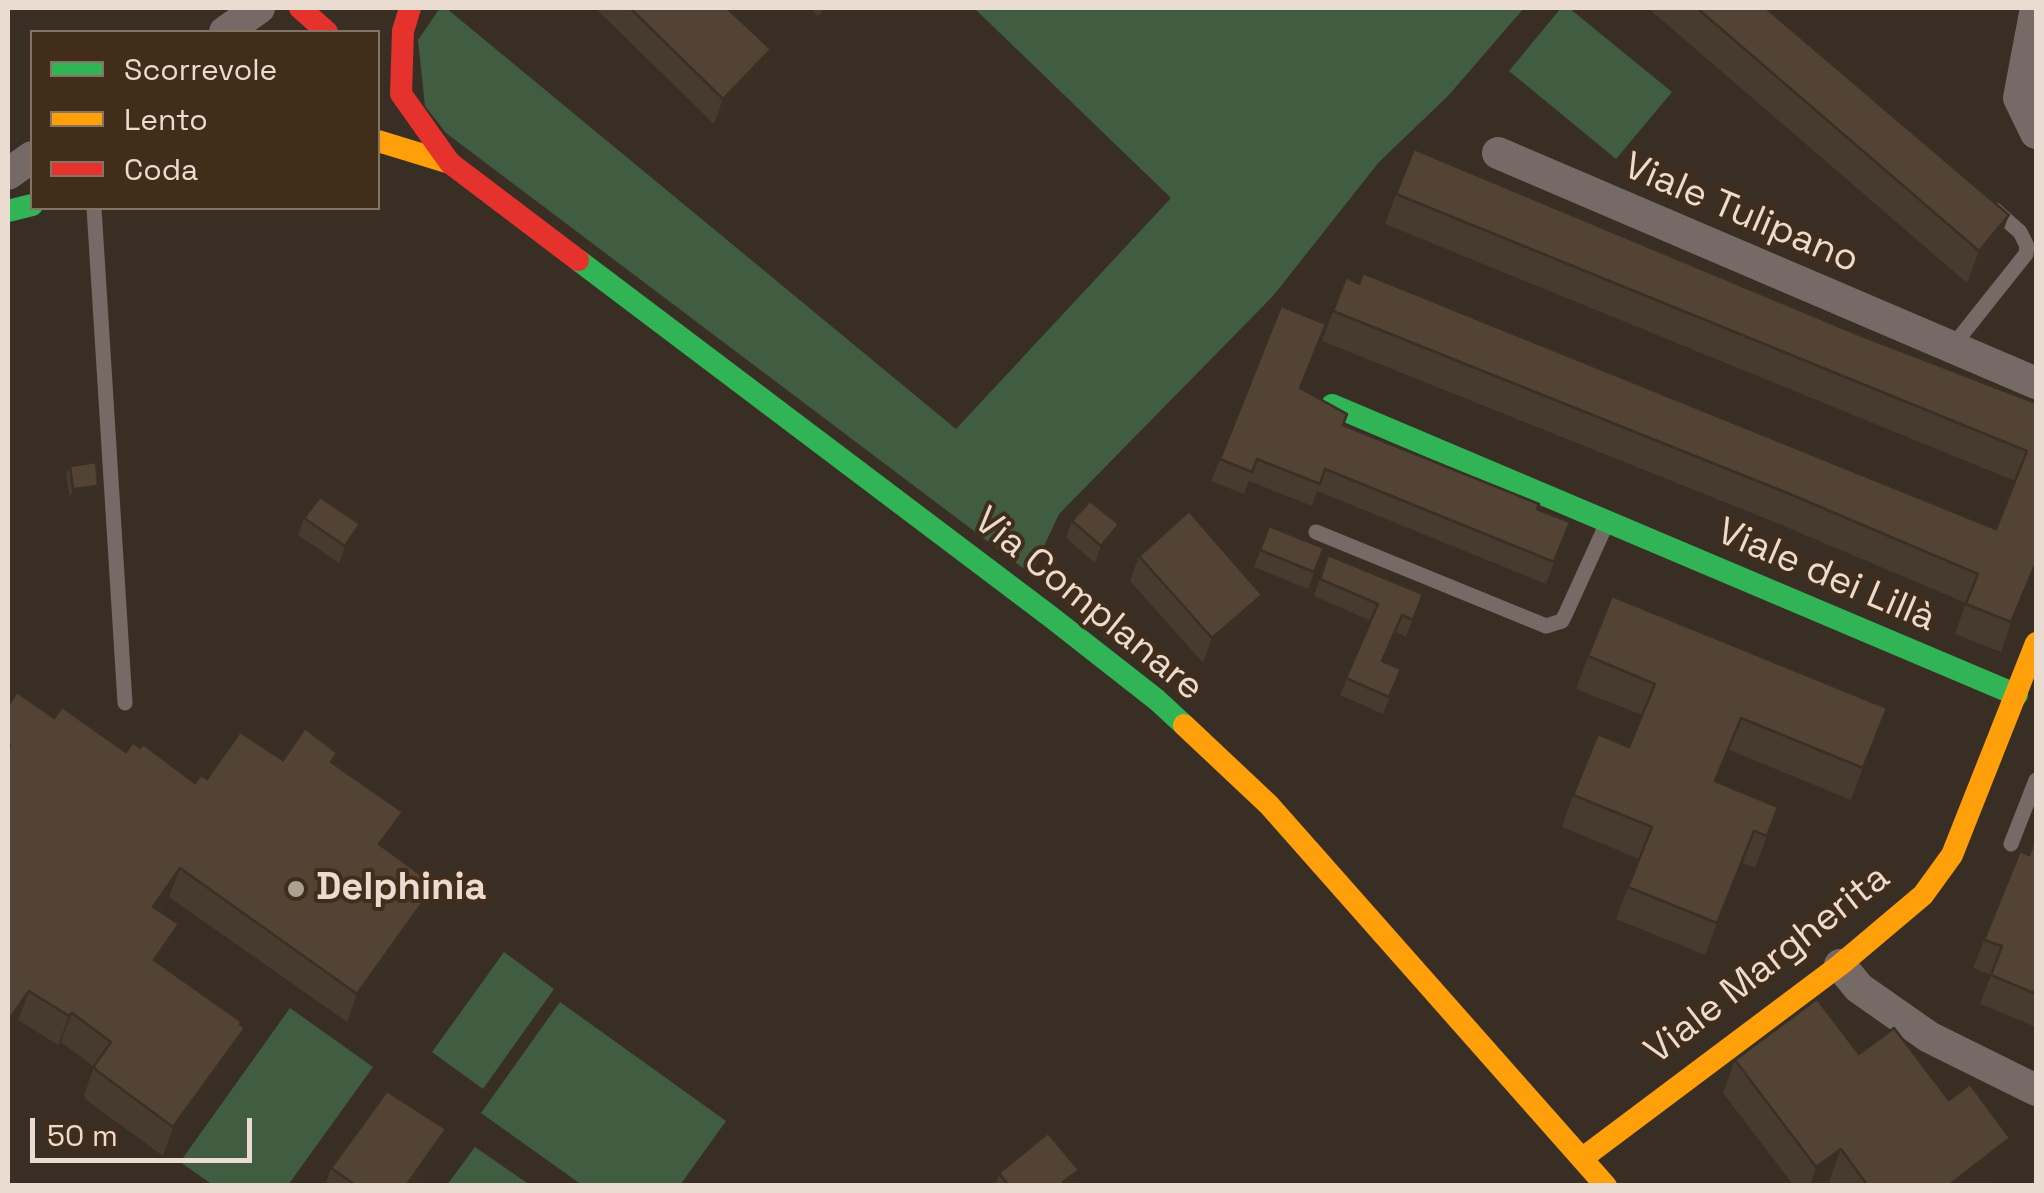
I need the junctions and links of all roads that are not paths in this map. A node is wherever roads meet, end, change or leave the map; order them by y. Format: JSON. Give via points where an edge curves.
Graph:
{"nodes":[{"id":1,"x":259,"y":8,"type":"edge"},
{"id":2,"x":300,"y":8,"type":"edge"},
{"id":3,"x":410,"y":8,"type":"edge"},
{"id":4,"x":2036,"y":8,"type":"edge"},
{"id":5,"x":229,"y":30,"type":"edge"},
{"id":6,"x":325,"y":30,"type":"edge"},
{"id":7,"x":380,"y":82,"type":"edge"},
{"id":8,"x":420,"y":121,"type":"junction"},
{"id":9,"x":2036,"y":134,"type":"edge"},
{"id":10,"x":382,"y":140,"type":"edge"},
{"id":11,"x":1498,"y":154,"type":"dead end"},
{"id":12,"x":30,"y":158,"type":"edge"},
{"id":13,"x":450,"y":163,"type":"junction"},
{"id":14,"x":8,"y":174,"type":"edge"},
{"id":15,"x":1977,"y":194,"type":"edge"},
{"id":16,"x":94,"y":210,"type":"edge"},
{"id":17,"x":1952,"y":347,"type":"junction"},
{"id":18,"x":2036,"y":383,"type":"edge"},
{"id":19,"x":1332,"y":405,"type":"edge"},
{"id":20,"x":1608,"y":522,"type":"junction"},
{"id":21,"x":1316,"y":532,"type":"dead end"},
{"id":22,"x":2036,"y":643,"type":"edge"},
{"id":23,"x":2017,"y":694,"type":"junction"},
{"id":24,"x":125,"y":703,"type":"dead end"},
{"id":25,"x":2036,"y":780,"type":"edge"},
{"id":26,"x":2012,"y":844,"type":"dead end"},
{"id":27,"x":1840,"y":965,"type":"junction"},
{"id":28,"x":2036,"y":1090,"type":"edge"},
{"id":29,"x":1584,"y":1157,"type":"junction"},
{"id":30,"x":1606,"y":1186,"type":"edge"}],
"edges":[{"from":1,"to":5,"type":"street"},
{"from":2,"to":6,"type":"main road"},
{"from":3,"to":8,"type":"main road","via":[[402,94]]},
{"from":4,"to":9,"type":"street","via":[[2019,98]]},
{"from":7,"to":8,"type":"main road"},
{"from":8,"to":13,"type":"main road"},
{"from":10,"to":13,"type":"main road"},
{"from":11,"to":17,"type":"street","name":"Viale Tulipano"},
{"from":12,"to":14,"type":"street"},
{"from":13,"to":29,"type":"main road","name":"Via Complanare","via":[[1157,700],[1268,805]]},
{"from":15,"to":17,"type":"lane","via":[[2020,232],[2026,254]]},
{"from":16,"to":24,"type":"lane"},
{"from":17,"to":18,"type":"street","name":"Viale Tulipano"},
{"from":19,"to":20,"type":"main road","name":"Viale dei Lillà"},
{"from":20,"to":21,"type":"lane","via":[[1562,621],[1546,626]]},
{"from":20,"to":23,"type":"main road","name":"Viale dei Lillà"},
{"from":22,"to":23,"type":"main road","name":"Viale Margherita"},
{"from":23,"to":27,"type":"main road","name":"Viale Margherita","via":[[1939,876]]},
{"from":25,"to":26,"type":"lane"},
{"from":27,"to":28,"type":"street","via":[[1859,988],[1929,1038]]},
{"from":27,"to":29,"type":"main road","name":"Viale Margherita"},
{"from":29,"to":30,"type":"main road","name":"Via Complanare"}]}
